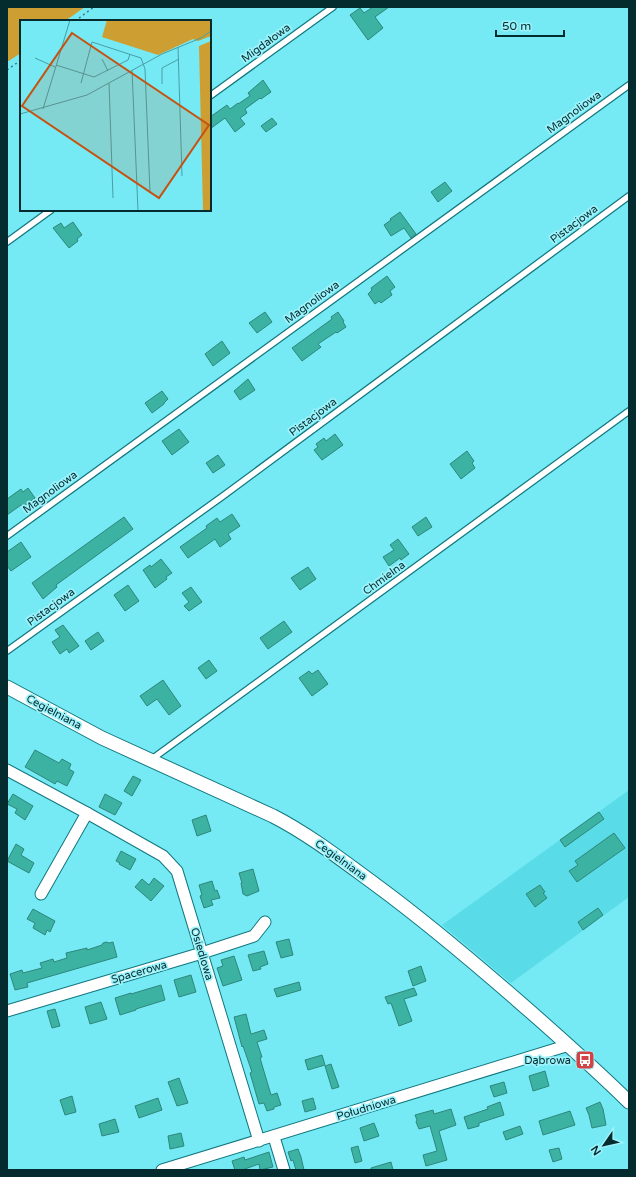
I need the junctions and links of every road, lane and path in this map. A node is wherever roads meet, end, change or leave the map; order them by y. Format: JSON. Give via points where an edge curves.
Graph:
{"nodes":[{"id":1,"x":94,"y":7,"type":"edge"},
{"id":2,"x":333,"y":7,"type":"edge"},
{"id":3,"x":76,"y":20,"type":"edge"},
{"id":4,"x":20,"y":61,"type":"edge"},
{"id":5,"x":7,"y":70,"type":"edge"},
{"id":6,"x":629,"y":85,"type":"edge"},
{"id":7,"x":211,"y":95,"type":"edge"},
{"id":8,"x":629,"y":196,"type":"edge"},
{"id":9,"x":50,"y":211,"type":"edge"},
{"id":10,"x":7,"y":242,"type":"edge"},
{"id":11,"x":629,"y":411,"type":"edge"},
{"id":12,"x":7,"y":536,"type":"edge"},
{"id":13,"x":7,"y":651,"type":"edge"},
{"id":14,"x":7,"y":687,"type":"edge"},
{"id":15,"x":150,"y":760,"type":"junction"},
{"id":16,"x":7,"y":770,"type":"edge"},
{"id":17,"x":87,"y":812,"type":"junction"},
{"id":18,"x":41,"y":894,"type":"dead end"},
{"id":19,"x":265,"y":922,"type":"dead end"},
{"id":20,"x":202,"y":953,"type":"junction"},
{"id":21,"x":7,"y":1011,"type":"edge"},
{"id":22,"x":569,"y":1045,"type":"junction"},
{"id":23,"x":629,"y":1102,"type":"edge"},
{"id":24,"x":274,"y":1136,"type":"junction"},
{"id":25,"x":259,"y":1141,"type":"junction"},
{"id":26,"x":162,"y":1170,"type":"edge"},
{"id":27,"x":284,"y":1170,"type":"edge"}],
"edges":[{"from":1,"to":3,"type":"path"},
{"from":2,"to":7,"type":"lane","name":"Migdałowa"},
{"from":4,"to":5,"type":"path"},
{"from":6,"to":12,"type":"lane","name":"Magnoliowa"},
{"from":8,"to":13,"type":"lane","name":"Pistacjowa","via":[[223,496]]},
{"from":9,"to":10,"type":"lane"},
{"from":11,"to":15,"type":"lane","name":"Chmielna"},
{"from":14,"to":15,"type":"street","name":"Cegielniana","via":[[102,738]]},
{"from":15,"to":22,"type":"street","name":"Cegielniana","via":[[288,823],[314,840],[441,934]]},
{"from":16,"to":17,"type":"street","name":"Osiedlowa"},
{"from":17,"to":18,"type":"street"},
{"from":17,"to":20,"type":"street","name":"Osiedlowa","via":[[163,856],[177,871]]},
{"from":19,"to":20,"type":"street","name":"Spacerowa","via":[[254,936]]},
{"from":20,"to":21,"type":"street","name":"Spacerowa"},
{"from":20,"to":25,"type":"street","name":"Osiedlowa"},
{"from":22,"to":23,"type":"street","name":"Cegielniana"},
{"from":22,"to":24,"type":"street","name":"Południowa"},
{"from":24,"to":25,"type":"street","name":"Południowa"},
{"from":24,"to":27,"type":"street"},
{"from":25,"to":26,"type":"street","name":"Południowa"}]}
